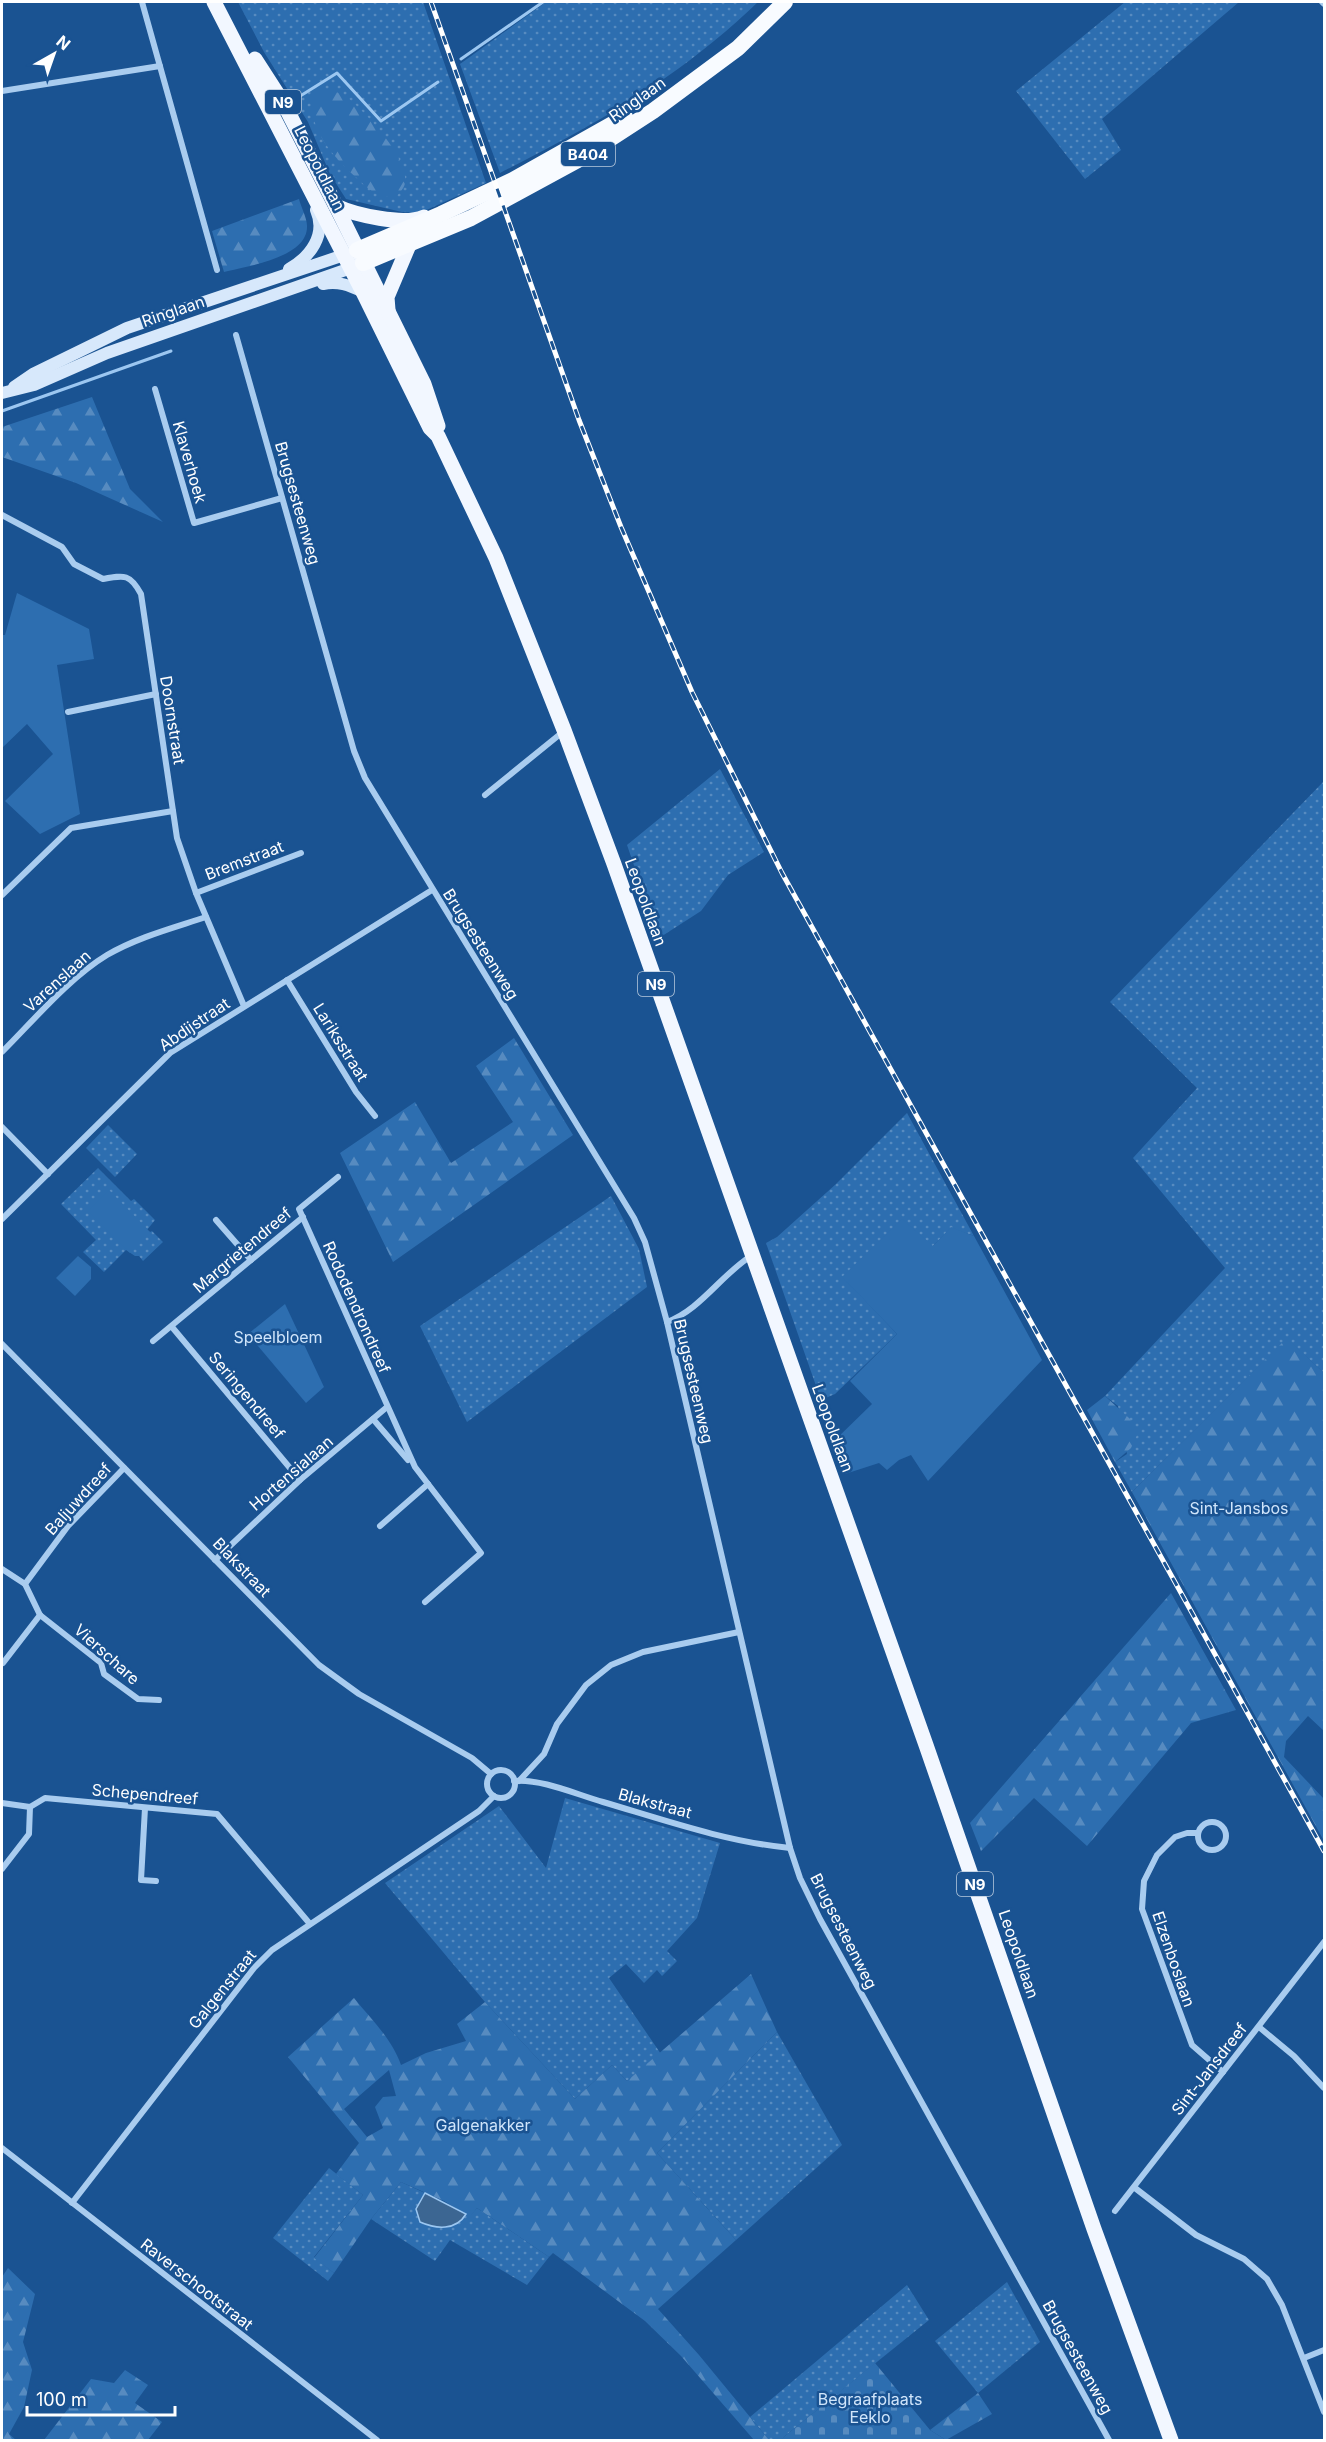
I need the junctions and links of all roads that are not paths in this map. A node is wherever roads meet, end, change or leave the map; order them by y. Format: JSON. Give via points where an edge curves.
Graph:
{"nodes":[{"id":1,"x":142,"y":2,"type":"edge"},
{"id":2,"x":214,"y":2,"type":"edge"},
{"id":3,"x":223,"y":2,"type":"edge"},
{"id":4,"x":770,"y":2,"type":"edge"},
{"id":5,"x":785,"y":2,"type":"edge"},
{"id":6,"x":160,"y":66,"type":"junction"},
{"id":7,"x":2,"y":92,"type":"edge"},
{"id":8,"x":314,"y":197,"type":"junction"},
{"id":9,"x":336,"y":206,"type":"junction"},
{"id":10,"x":441,"y":214,"type":"junction"},
{"id":11,"x":409,"y":245,"type":"junction"},
{"id":12,"x":354,"y":259,"type":"junction"},
{"id":13,"x":217,"y":270,"type":"dead end"},
{"id":14,"x":272,"y":278,"type":"junction"},
{"id":15,"x":307,"y":284,"type":"junction"},
{"id":16,"x":363,"y":292,"type":"junction"},
{"id":17,"x":388,"y":313,"type":"junction"},
{"id":18,"x":236,"y":335,"type":"dead end"},
{"id":19,"x":155,"y":389,"type":"dead end"},
{"id":20,"x":5,"y":392,"type":"edge"},
{"id":21,"x":438,"y":436,"type":"junction"},
{"id":22,"x":282,"y":498,"type":"junction"},
{"id":23,"x":2,"y":515,"type":"edge"},
{"id":24,"x":156,"y":694,"type":"junction"},
{"id":25,"x":68,"y":712,"type":"dead end"},
{"id":26,"x":564,"y":730,"type":"junction"},
{"id":27,"x":485,"y":795,"type":"dead end"},
{"id":28,"x":173,"y":811,"type":"junction"},
{"id":29,"x":301,"y":853,"type":"dead end"},
{"id":30,"x":432,"y":890,"type":"junction"},
{"id":31,"x":196,"y":893,"type":"junction"},
{"id":32,"x":2,"y":895,"type":"edge"},
{"id":33,"x":206,"y":917,"type":"junction"},
{"id":34,"x":287,"y":980,"type":"junction"},
{"id":35,"x":244,"y":1006,"type":"junction"},
{"id":36,"x":2,"y":1052,"type":"edge"},
{"id":37,"x":375,"y":1116,"type":"dead end"},
{"id":38,"x":2,"y":1127,"type":"edge"},
{"id":39,"x":48,"y":1174,"type":"junction"},
{"id":40,"x":338,"y":1177,"type":"dead end"},
{"id":41,"x":303,"y":1217,"type":"junction"},
{"id":42,"x":2,"y":1219,"type":"edge"},
{"id":43,"x":216,"y":1220,"type":"dead end"},
{"id":44,"x":752,"y":1255,"type":"junction"},
{"id":45,"x":251,"y":1260,"type":"junction"},
{"id":46,"x":667,"y":1322,"type":"junction"},
{"id":47,"x":172,"y":1327,"type":"junction"},
{"id":48,"x":153,"y":1341,"type":"dead end"},
{"id":49,"x":2,"y":1344,"type":"edge"},
{"id":50,"x":387,"y":1407,"type":"junction"},
{"id":51,"x":373,"y":1419,"type":"junction"},
{"id":52,"x":415,"y":1467,"type":"junction"},
{"id":53,"x":124,"y":1468,"type":"junction"},
{"id":54,"x":300,"y":1480,"type":"junction"},
{"id":55,"x":428,"y":1484,"type":"junction"},
{"id":56,"x":380,"y":1526,"type":"dead end"},
{"id":57,"x":215,"y":1560,"type":"junction"},
{"id":58,"x":2,"y":1569,"type":"edge"},
{"id":59,"x":25,"y":1584,"type":"junction"},
{"id":60,"x":425,"y":1602,"type":"dead end"},
{"id":61,"x":40,"y":1615,"type":"junction"},
{"id":62,"x":739,"y":1632,"type":"junction"},
{"id":63,"x":3,"y":1663,"type":"dead end"},
{"id":64,"x":159,"y":1700,"type":"dead end"},
{"id":65,"x":491,"y":1774,"type":"junction"},
{"id":66,"x":516,"y":1781,"type":"junction"},
{"id":67,"x":494,"y":1796,"type":"junction"},
{"id":68,"x":2,"y":1803,"type":"edge"},
{"id":69,"x":30,"y":1807,"type":"junction"},
{"id":70,"x":145,"y":1808,"type":"junction"},
{"id":71,"x":1198,"y":1833,"type":"junction"},
{"id":72,"x":790,"y":1848,"type":"junction"},
{"id":73,"x":2,"y":1869,"type":"edge"},
{"id":74,"x":156,"y":1881,"type":"dead end"},
{"id":75,"x":310,"y":1924,"type":"junction"},
{"id":76,"x":1324,"y":1942,"type":"edge"},
{"id":77,"x":1259,"y":2027,"type":"junction"},
{"id":78,"x":1223,"y":2072,"type":"junction"},
{"id":79,"x":1324,"y":2088,"type":"edge"},
{"id":80,"x":2,"y":2148,"type":"edge"},
{"id":81,"x":1135,"y":2188,"type":"junction"},
{"id":82,"x":72,"y":2203,"type":"junction"},
{"id":83,"x":1115,"y":2211,"type":"dead end"},
{"id":84,"x":1324,"y":2350,"type":"edge"},
{"id":85,"x":1304,"y":2358,"type":"junction"},
{"id":86,"x":1324,"y":2412,"type":"edge"},
{"id":87,"x":376,"y":2440,"type":"edge"},
{"id":88,"x":1109,"y":2440,"type":"edge"},
{"id":89,"x":1171,"y":2440,"type":"edge"}],
"edges":[{"from":1,"to":6,"type":"street"},
{"from":2,"to":8,"type":"main road","name":"Leopoldlaan","number":"N9"},
{"from":3,"to":9,"type":"main road","name":"Leopoldlaan","number":"N9","via":[[284,104]]},
{"from":4,"to":10,"type":"highway","name":"Ringlaan","number":"B404","via":[[728,42],[626,117],[513,180]]},
{"from":5,"to":11,"type":"highway","name":"Ringlaan","number":"B404","via":[[738,48],[615,136],[516,195]]},
{"from":6,"to":7,"type":"street"},
{"from":6,"to":13,"type":"street"},
{"from":8,"to":12,"type":"main road","name":"Leopoldlaan","number":"N9"},
{"from":8,"to":14,"type":"main road","via":[[321,225],[314,247],[305,259]]},
{"from":9,"to":10,"type":"main road","via":[[405,221]]},
{"from":9,"to":12,"type":"main road","name":"Leopoldlaan","number":"N9"},
{"from":10,"to":12,"type":"highway","name":"Ringlaan","number":"B404"},
{"from":11,"to":12,"type":"highway","name":"Ringlaan","number":"B404"},
{"from":11,"to":17,"type":"main road","via":[[387,297]]},
{"from":12,"to":14,"type":"main road","name":"Ringlaan"},
{"from":12,"to":15,"type":"main road","name":"Ringlaan"},
{"from":12,"to":16,"type":"main road","name":"Leopoldlaan","number":"N9"},
{"from":12,"to":17,"type":"main road","name":"Leopoldlaan","number":"N9"},
{"from":14,"to":20,"type":"main road","name":"Ringlaan","via":[[127,328]]},
{"from":15,"to":16,"type":"main road","via":[[334,282]]},
{"from":15,"to":20,"type":"main road","name":"Ringlaan","via":[[107,353],[34,385]]},
{"from":16,"to":21,"type":"main road","name":"Leopoldlaan","number":"N9","via":[[430,428]]},
{"from":17,"to":21,"type":"main road","name":"Leopoldlaan","number":"N9","via":[[424,384]]},
{"from":18,"to":22,"type":"street","name":"Brugsesteenweg"},
{"from":19,"to":22,"type":"street","name":"Klaverhoek","via":[[194,524]]},
{"from":21,"to":26,"type":"main road","name":"Leopoldlaan","number":"N9","via":[[496,558]]},
{"from":22,"to":30,"type":"street","name":"Brugsesteenweg","via":[[354,751],[365,778]]},
{"from":23,"to":24,"type":"street","name":"Doornstraat","via":[[62,547],[74,564],[103,579],[118,576],[134,581],[141,594]]},
{"from":24,"to":25,"type":"street"},
{"from":24,"to":28,"type":"street","name":"Doornstraat"},
{"from":26,"to":27,"type":"street"},
{"from":26,"to":44,"type":"main road","name":"Leopoldlaan","number":"N9"},
{"from":28,"to":31,"type":"street","name":"Doornstraat","via":[[177,838]]},
{"from":28,"to":32,"type":"street","via":[[71,828]]},
{"from":29,"to":31,"type":"street","name":"Bremstraat"},
{"from":30,"to":34,"type":"street","name":"Abdijstraat"},
{"from":30,"to":46,"type":"street","name":"Brugsesteenweg","via":[[634,1218],[645,1242]]},
{"from":31,"to":33,"type":"street","name":"Doornstraat"},
{"from":33,"to":35,"type":"street","name":"Doornstraat"},
{"from":33,"to":36,"type":"street","name":"Varenslaan","via":[[154,933],[108,955],[75,980]]},
{"from":34,"to":35,"type":"street","name":"Abdijstraat"},
{"from":34,"to":37,"type":"street","name":"Lariksstraat"},
{"from":35,"to":39,"type":"street","name":"Abdijstraat","via":[[170,1053]]},
{"from":38,"to":39,"type":"street"},
{"from":39,"to":42,"type":"street","name":"Abdijstraat"},
{"from":40,"to":41,"type":"street","name":"Margrietendreef","via":[[299,1209]]},
{"from":41,"to":45,"type":"street","name":"Margrietendreef"},
{"from":41,"to":50,"type":"street","name":"Rododendrondreef"},
{"from":43,"to":45,"type":"street"},
{"from":44,"to":46,"type":"street","via":[[734,1267],[686,1314]]},
{"from":44,"to":89,"type":"main road","name":"Leopoldlaan","number":"N9"},
{"from":45,"to":47,"type":"street","name":"Margrietendreef"},
{"from":46,"to":62,"type":"street","name":"Brugsesteenweg"},
{"from":47,"to":48,"type":"street","name":"Margrietendreef"},
{"from":47,"to":54,"type":"street","name":"Seringendreef"},
{"from":49,"to":53,"type":"street","name":"Blakstraat"},
{"from":50,"to":51,"type":"street","name":"Hortensialaan"},
{"from":50,"to":52,"type":"street","name":"Rododendrondreef"},
{"from":51,"to":52,"type":"street"},
{"from":51,"to":54,"type":"street","name":"Hortensialaan"},
{"from":52,"to":55,"type":"street"},
{"from":53,"to":57,"type":"street","name":"Blakstraat"},
{"from":53,"to":59,"type":"street","name":"Baljuwdreef","via":[[68,1526]]},
{"from":54,"to":57,"type":"street","name":"Hortensialaan"},
{"from":55,"to":56,"type":"street"},
{"from":55,"to":60,"type":"street","via":[[481,1552]]},
{"from":57,"to":65,"type":"street","name":"Blakstraat","via":[[319,1665],[359,1694],[472,1758]]},
{"from":58,"to":59,"type":"street"},
{"from":59,"to":61,"type":"street","name":"Vierschare"},
{"from":61,"to":63,"type":"street"},
{"from":61,"to":64,"type":"street","name":"Vierschare","via":[[101,1663],[104,1674],[138,1699]]},
{"from":62,"to":66,"type":"street","via":[[643,1652],[611,1665],[585,1685],[557,1724],[544,1755]]},
{"from":62,"to":72,"type":"street","name":"Brugsesteenweg"},
{"from":65,"to":66,"type":"street","via":[[505,1771]]},
{"from":65,"to":67,"type":"street","via":[[487,1784]]},
{"from":66,"to":67,"type":"street","via":[[509,1795]]},
{"from":66,"to":72,"type":"street","name":"Blakstraat","via":[[554,1787],[739,1840]]},
{"from":67,"to":75,"type":"street","name":"Galgenstraat","via":[[479,1811]]},
{"from":68,"to":69,"type":"street","name":"Schependreef"},
{"from":69,"to":70,"type":"street","name":"Schependreef","via":[[45,1797]]},
{"from":69,"to":73,"type":"street","via":[[29,1834]]},
{"from":70,"to":74,"type":"street","via":[[141,1880]]},
{"from":70,"to":75,"type":"street","name":"Schependreef","via":[[217,1814]]},
{"from":71,"to":71,"type":"street","name":"Elzenboslaan","via":[[1208,1822],[1217,1822],[1225,1829],[1226,1838],[1222,1846],[1209,1850],[1199,1841]]},
{"from":71,"to":78,"type":"street","name":"Elzenboslaan","via":[[1175,1837],[1157,1855],[1144,1881],[1142,1909],[1192,2044]]},
{"from":72,"to":88,"type":"street","name":"Brugsesteenweg","via":[[820,1919]]},
{"from":75,"to":82,"type":"street","name":"Galgenstraat","via":[[272,1950],[254,1968]]},
{"from":76,"to":77,"type":"street","name":"Sint-Jansdreef"},
{"from":77,"to":78,"type":"street","name":"Sint-Jansdreef"},
{"from":77,"to":79,"type":"street"},
{"from":78,"to":81,"type":"street","name":"Sint-Jansdreef"},
{"from":80,"to":82,"type":"street","name":"Raverschootstraat"},
{"from":81,"to":83,"type":"street","name":"Sint-Jansdreef"},
{"from":81,"to":85,"type":"street","via":[[1196,2235],[1244,2259],[1267,2279]]},
{"from":82,"to":87,"type":"street","name":"Raverschootstraat"},
{"from":84,"to":85,"type":"street"},
{"from":85,"to":86,"type":"street"}]}
